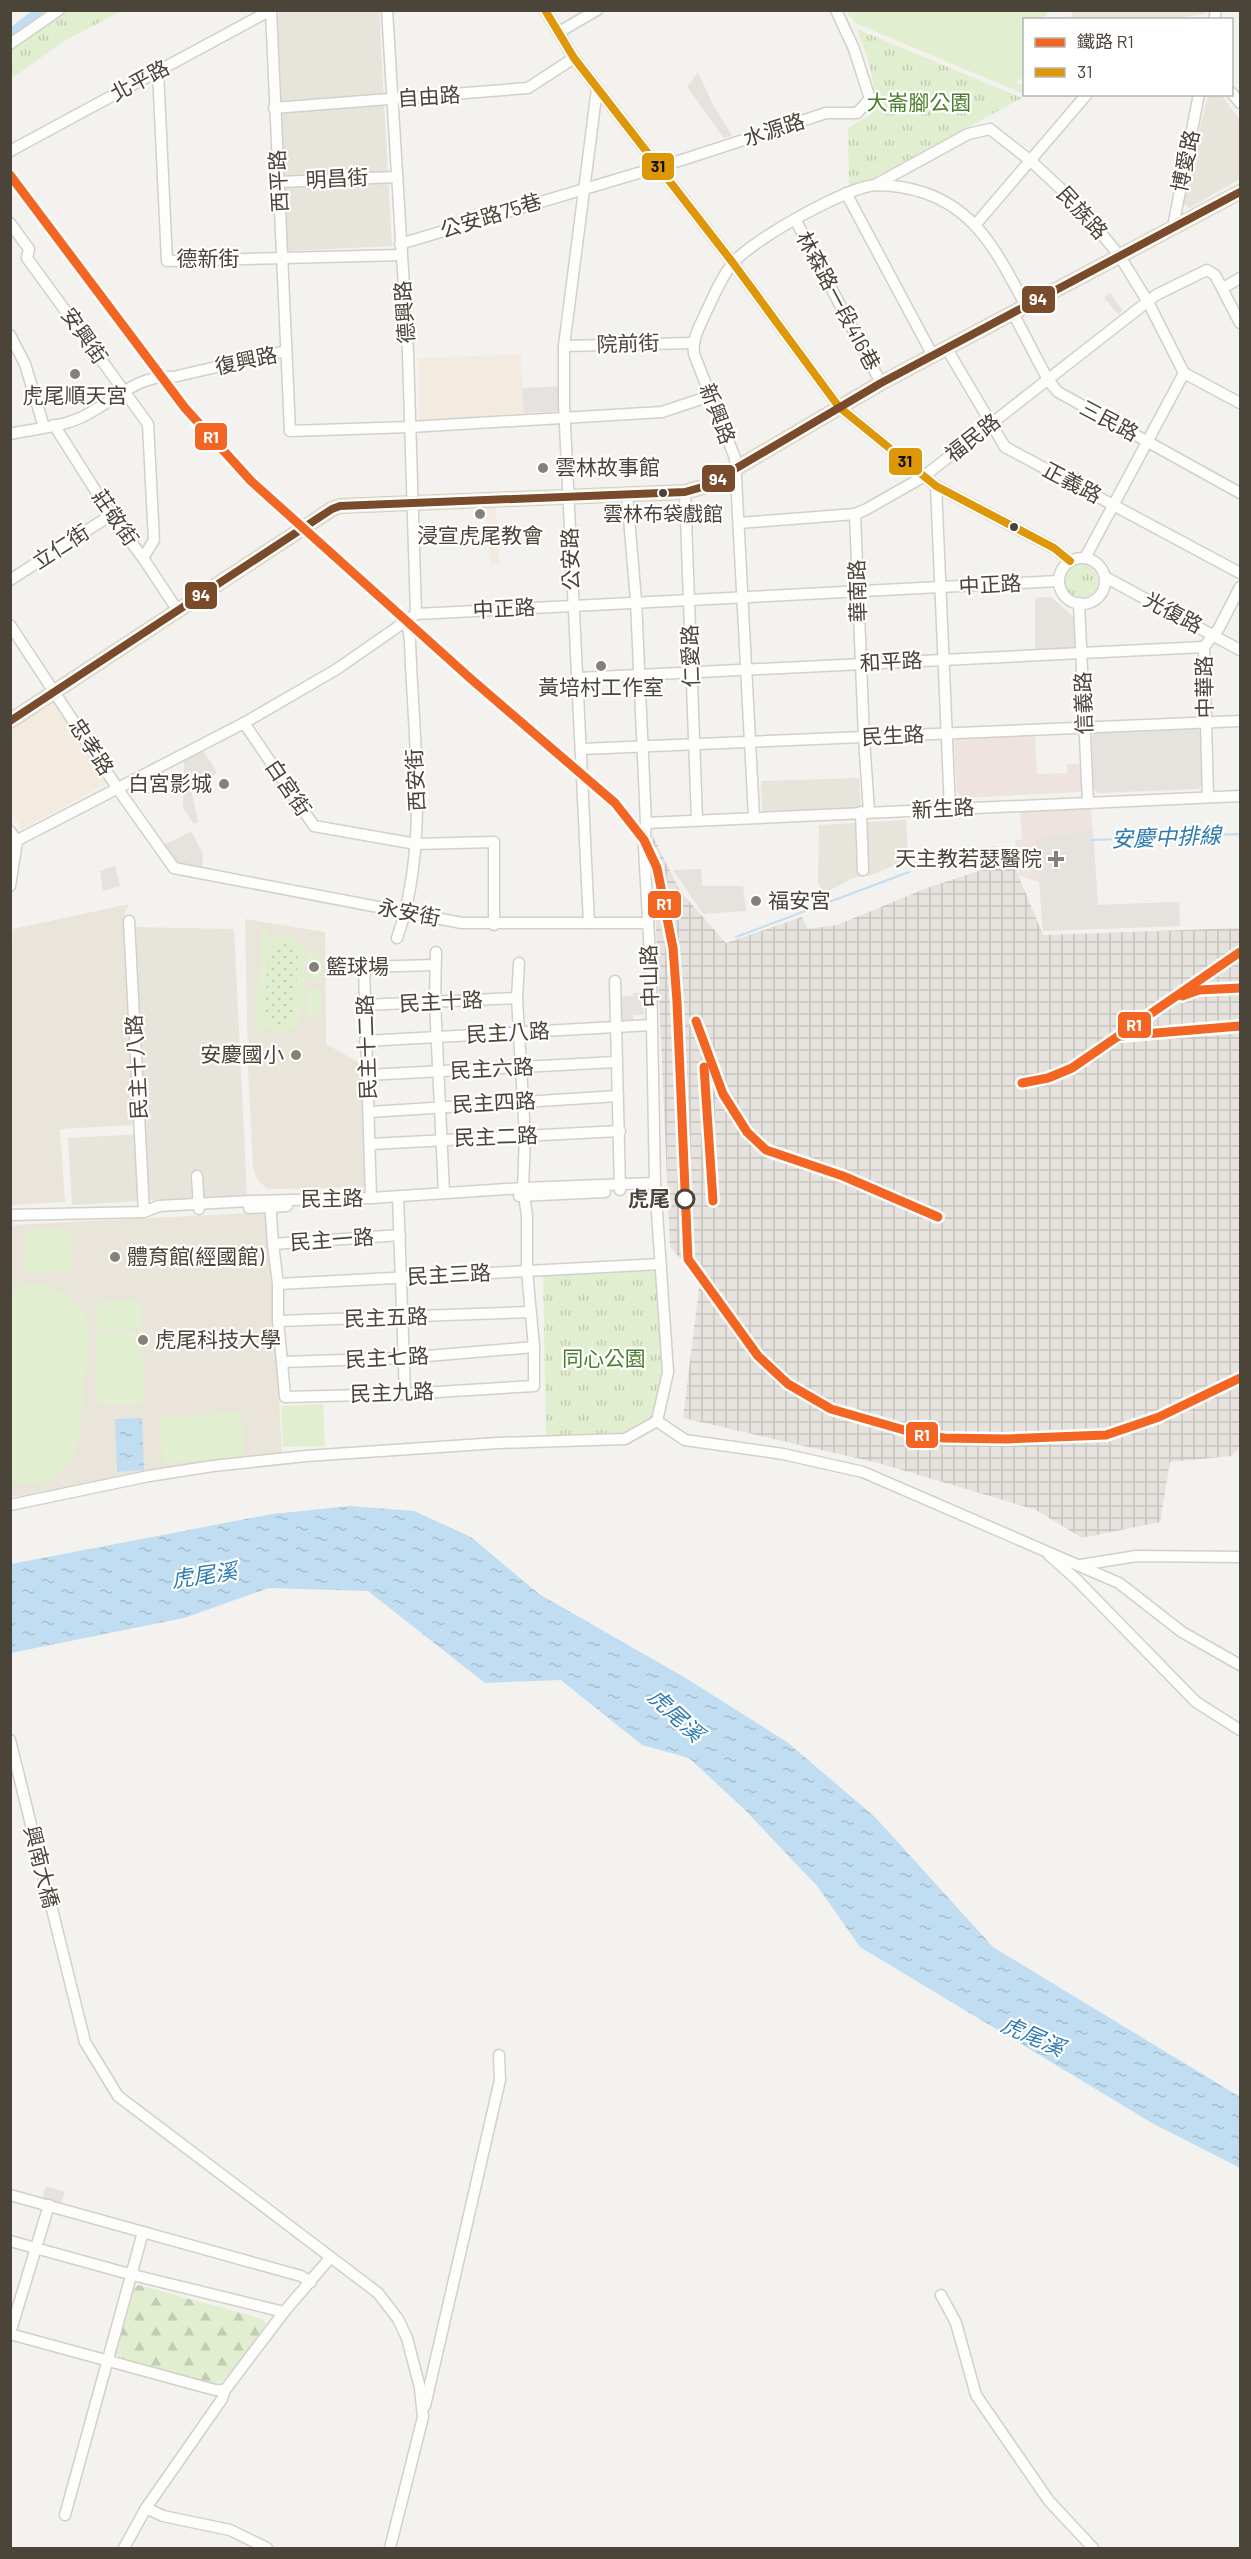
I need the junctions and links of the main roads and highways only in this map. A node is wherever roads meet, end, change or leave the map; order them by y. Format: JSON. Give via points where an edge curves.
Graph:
{"nodes":[{"id":1,"x":1240,"y":192,"type":"edge"},
{"id":2,"x":10,"y":721,"type":"edge"}],
"edges":[{"from":1,"to":2,"type":"main road","via":[[881,383],[706,486],[685,492],[340,506]]}]}
